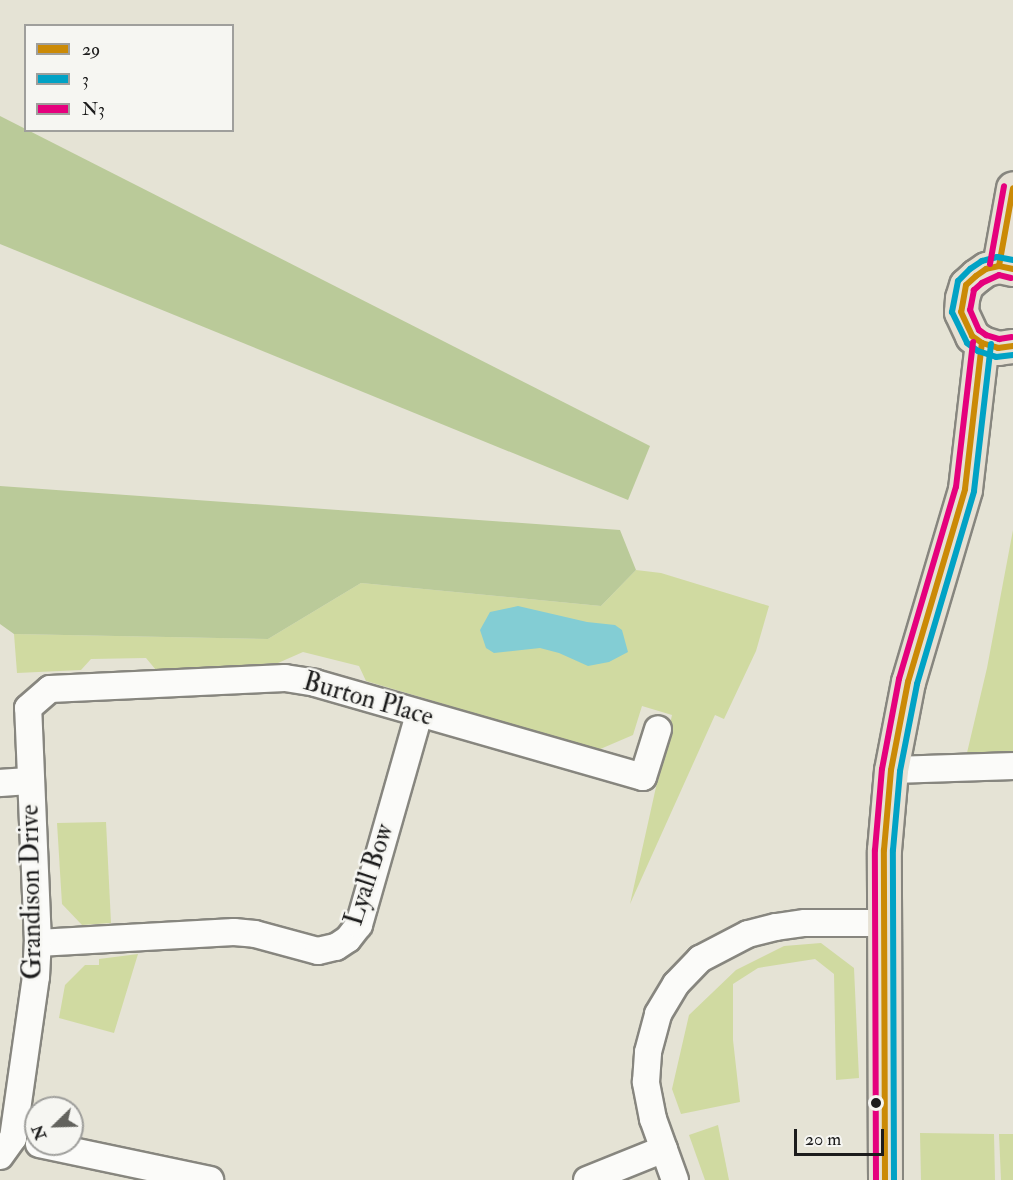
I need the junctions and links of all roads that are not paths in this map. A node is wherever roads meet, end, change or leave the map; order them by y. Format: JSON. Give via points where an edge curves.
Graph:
{"nodes":[{"id":1,"x":1013,"y":188,"type":"edge"},
{"id":2,"x":1006,"y":268,"type":"edge"},
{"id":3,"x":998,"y":345,"type":"edge"},
{"id":4,"x":39,"y":699,"type":"joint"},
{"id":5,"x":419,"y":715,"type":"junction"},
{"id":6,"x":658,"y":729,"type":"dead end"},
{"id":7,"x":1013,"y":766,"type":"edge"},
{"id":8,"x":891,"y":770,"type":"junction"},
{"id":9,"x":30,"y":781,"type":"junction"},
{"id":10,"x":0,"y":783,"type":"edge"},
{"id":11,"x":885,"y":923,"type":"junction"},
{"id":12,"x":38,"y":944,"type":"junction"},
{"id":13,"x":22,"y":1146,"type":"edge"},
{"id":14,"x":664,"y":1149,"type":"junction"},
{"id":15,"x":210,"y":1180,"type":"edge"},
{"id":16,"x":587,"y":1180,"type":"edge"},
{"id":17,"x":675,"y":1180,"type":"edge"},
{"id":18,"x":885,"y":1180,"type":"edge"}],
"edges":[{"from":1,"to":2,"type":"main road"},
{"from":2,"to":3,"type":"main road","via":[[986,269],[966,285],[962,298],[961,312],[972,336]]},
{"from":3,"to":8,"type":"main road","via":[[965,489],[908,682]]},
{"from":4,"to":5,"type":"street","name":"Burton Place","via":[[50,689],[285,678],[315,683]]},
{"from":4,"to":9,"type":"street","name":"Grandison Drive","via":[[28,708]]},
{"from":5,"to":6,"type":"street","name":"Burton Place","via":[[643,777]]},
{"from":5,"to":12,"type":"street","name":"Lyall Bow","via":[[359,925],[336,947],[318,951],[234,932]]},
{"from":7,"to":8,"type":"street"},
{"from":8,"to":11,"type":"main road","via":[[884,850]]},
{"from":9,"to":10,"type":"street"},
{"from":9,"to":12,"type":"street","name":"Grandison Drive"},
{"from":11,"to":14,"type":"street","via":[[776,927],[748,934],[700,959],[676,984],[658,1014],[648,1052],[646,1082]]},
{"from":11,"to":18,"type":"main road"},
{"from":12,"to":13,"type":"street","name":"Grandison Drive"},
{"from":13,"to":15,"type":"street"},
{"from":14,"to":16,"type":"street"},
{"from":14,"to":17,"type":"street"}]}
